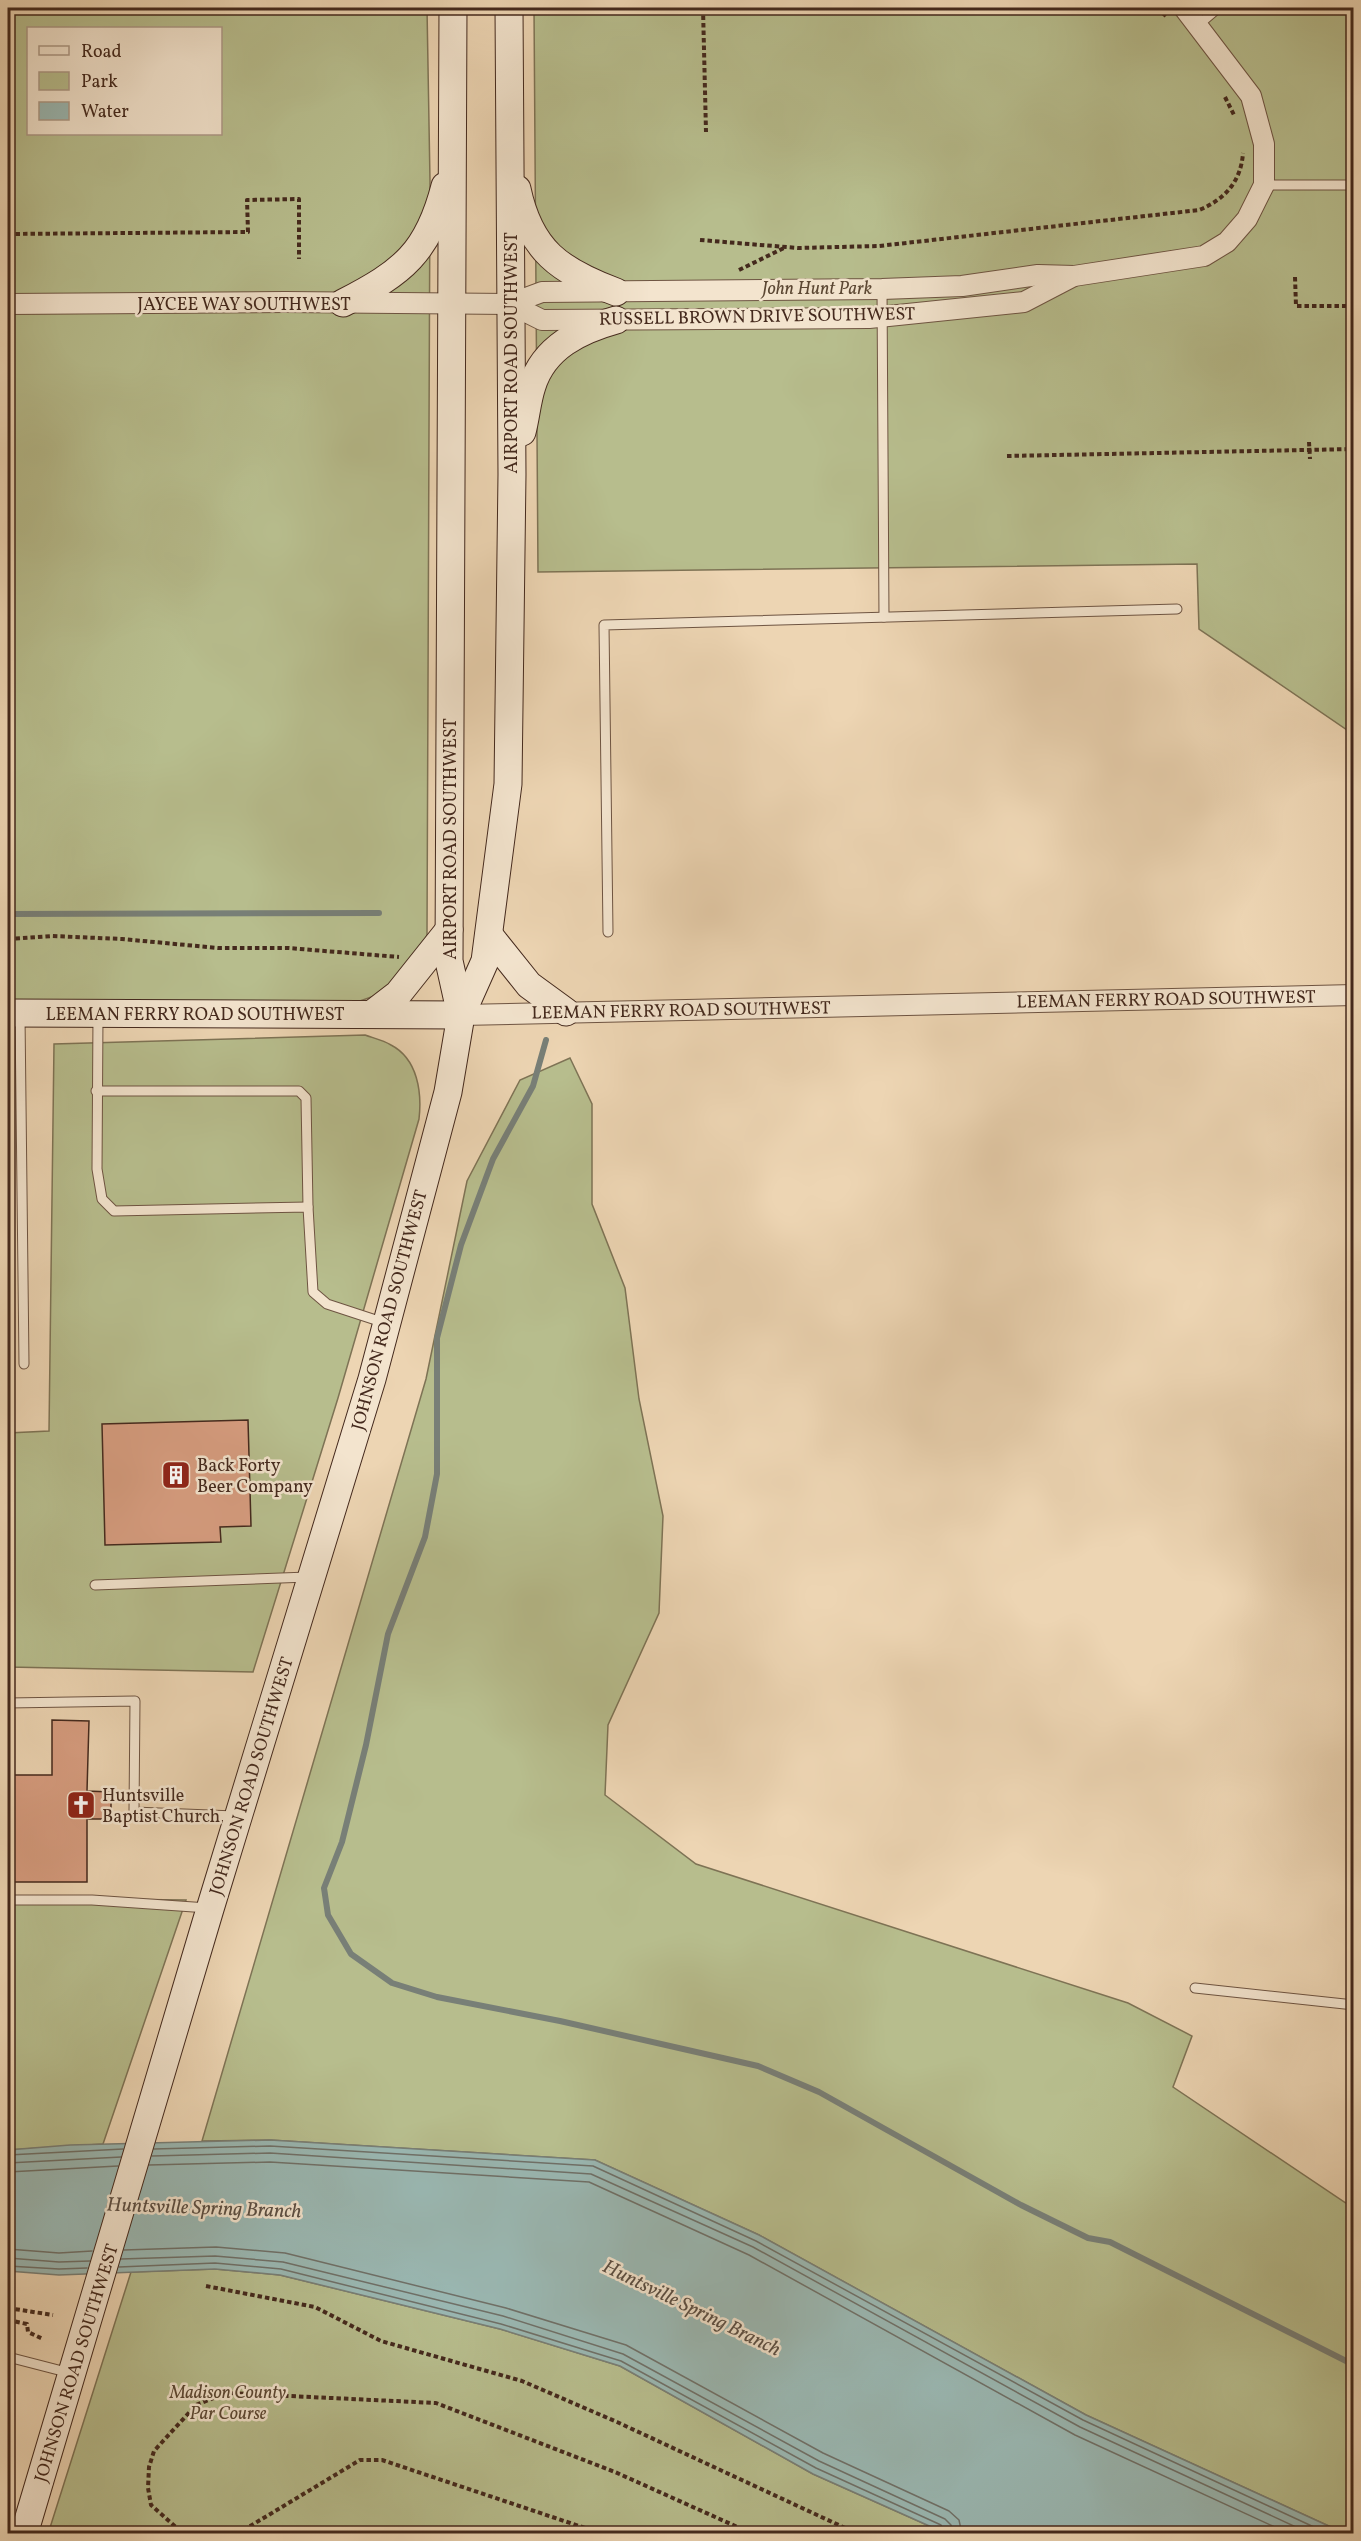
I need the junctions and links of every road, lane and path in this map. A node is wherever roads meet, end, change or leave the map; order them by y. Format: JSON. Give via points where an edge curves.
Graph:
{"nodes":[{"id":1,"x":453,"y":8,"type":"edge"},
{"id":2,"x":509,"y":8,"type":"edge"},
{"id":3,"x":703,"y":8,"type":"edge"},
{"id":4,"x":1157,"y":8,"type":"edge"},
{"id":5,"x":1184,"y":8,"type":"edge"},
{"id":6,"x":1218,"y":8,"type":"edge"},
{"id":7,"x":1172,"y":23,"type":"dead end"},
{"id":8,"x":1198,"y":25,"type":"junction"},
{"id":9,"x":1220,"y":90,"type":"dead end"},
{"id":10,"x":1236,"y":119,"type":"dead end"},
{"id":11,"x":706,"y":132,"type":"dead end"},
{"id":12,"x":1242,"y":147,"type":"dead end"},
{"id":13,"x":510,"y":153,"type":"junction"},
{"id":14,"x":453,"y":156,"type":"junction"},
{"id":15,"x":1264,"y":185,"type":"junction"},
{"id":16,"x":1353,"y":185,"type":"edge"},
{"id":17,"x":8,"y":234,"type":"edge"},
{"id":18,"x":700,"y":240,"type":"dead end"},
{"id":19,"x":786,"y":247,"type":"junction"},
{"id":20,"x":299,"y":259,"type":"dead end"},
{"id":21,"x":732,"y":274,"type":"dead end"},
{"id":22,"x":1074,"y":276,"type":"junction"},
{"id":23,"x":1295,"y":277,"type":"dead end"},
{"id":24,"x":882,"y":290,"type":"junction"},
{"id":25,"x":616,"y":292,"type":"junction"},
{"id":26,"x":344,"y":303,"type":"junction"},
{"id":27,"x":8,"y":304,"type":"edge"},
{"id":28,"x":453,"y":304,"type":"junction"},
{"id":29,"x":481,"y":304,"type":"joint"},
{"id":30,"x":510,"y":304,"type":"junction"},
{"id":31,"x":1353,"y":306,"type":"edge"},
{"id":32,"x":882,"y":316,"type":"junction"},
{"id":33,"x":616,"y":320,"type":"junction"},
{"id":34,"x":1309,"y":442,"type":"dead end"},
{"id":35,"x":1353,"y":449,"type":"edge"},
{"id":36,"x":1309,"y":450,"type":"junction"},
{"id":37,"x":1007,"y":456,"type":"dead end"},
{"id":38,"x":1310,"y":459,"type":"dead end"},
{"id":39,"x":512,"y":474,"type":"junction"},
{"id":40,"x":1177,"y":609,"type":"dead end"},
{"id":41,"x":884,"y":617,"type":"junction"},
{"id":42,"x":449,"y":930,"type":"junction"},
{"id":43,"x":608,"y":932,"type":"dead end"},
{"id":44,"x":489,"y":935,"type":"junction"},
{"id":45,"x":8,"y":939,"type":"edge"},
{"id":46,"x":406,"y":958,"type":"dead end"},
{"id":47,"x":1353,"y":995,"type":"edge"},
{"id":48,"x":566,"y":1012,"type":"junction"},
{"id":49,"x":14,"y":1013,"type":"edge"},
{"id":50,"x":98,"y":1013,"type":"junction"},
{"id":51,"x":372,"y":1014,"type":"junction"},
{"id":52,"x":461,"y":1015,"type":"junction"},
{"id":53,"x":96,"y":1091,"type":"junction"},
{"id":54,"x":308,"y":1207,"type":"junction"},
{"id":55,"x":387,"y":1324,"type":"junction"},
{"id":56,"x":24,"y":1364,"type":"dead end"},
{"id":57,"x":312,"y":1577,"type":"junction"},
{"id":58,"x":95,"y":1585,"type":"dead end"},
{"id":59,"x":8,"y":1702,"type":"edge"},
{"id":60,"x":239,"y":1816,"type":"junction"},
{"id":61,"x":8,"y":1900,"type":"edge"},
{"id":62,"x":210,"y":1909,"type":"junction"},
{"id":63,"x":1195,"y":1988,"type":"dead end"},
{"id":64,"x":1353,"y":2005,"type":"edge"},
{"id":65,"x":206,"y":2286,"type":"dead end"},
{"id":66,"x":8,"y":2308,"type":"edge"},
{"id":67,"x":53,"y":2315,"type":"dead end"},
{"id":68,"x":8,"y":2320,"type":"edge"},
{"id":69,"x":43,"y":2339,"type":"dead end"},
{"id":70,"x":8,"y":2357,"type":"edge"},
{"id":71,"x":72,"y":2374,"type":"junction"},
{"id":72,"x":24,"y":2534,"type":"edge"},
{"id":73,"x":188,"y":2534,"type":"edge"},
{"id":74,"x":237,"y":2534,"type":"edge"},
{"id":75,"x":603,"y":2534,"type":"edge"},
{"id":76,"x":753,"y":2534,"type":"edge"},
{"id":77,"x":858,"y":2534,"type":"edge"}],
"edges":[{"from":1,"to":14,"type":"street","name":"AIRPORT ROAD SOUTHWEST"},
{"from":2,"to":13,"type":"street","name":"AIRPORT ROAD SOUTHWEST"},
{"from":3,"to":11,"type":"path"},
{"from":4,"to":7,"type":"path"},
{"from":5,"to":8,"type":"street","name":"RUSSELL BROWN DRIVE SOUTHWEST"},
{"from":6,"to":8,"type":"lane"},
{"from":8,"to":15,"type":"street","name":"RUSSELL BROWN DRIVE SOUTHWEST","via":[[1251,96],[1264,144]]},
{"from":9,"to":10,"type":"path"},
{"from":12,"to":19,"type":"path","via":[[1241,169],[1235,183],[1213,204],[1198,210],[915,244]]},
{"from":13,"to":25,"type":"street","via":[[518,194],[531,230],[548,255],[582,280]]},
{"from":13,"to":30,"type":"street","name":"AIRPORT ROAD SOUTHWEST"},
{"from":14,"to":26,"type":"street","via":[[428,237],[405,266]]},
{"from":14,"to":28,"type":"street","name":"AIRPORT ROAD SOUTHWEST"},
{"from":15,"to":16,"type":"lane"},
{"from":15,"to":22,"type":"street","name":"RUSSELL BROWN DRIVE SOUTHWEST","via":[[1247,219],[1227,242],[1204,256]]},
{"from":17,"to":20,"type":"path","via":[[248,232],[247,200],[299,199]]},
{"from":18,"to":19,"type":"path"},
{"from":19,"to":21,"type":"path"},
{"from":22,"to":24,"type":"street","name":"RUSSELL BROWN DRIVE SOUTHWEST","via":[[1038,275],[962,286]]},
{"from":22,"to":32,"type":"street","name":"RUSSELL BROWN DRIVE SOUTHWEST","via":[[1024,302]]},
{"from":23,"to":31,"type":"path","via":[[1296,306]]},
{"from":24,"to":25,"type":"street","name":"RUSSELL BROWN DRIVE SOUTHWEST"},
{"from":24,"to":32,"type":"lane"},
{"from":25,"to":30,"type":"street","name":"RUSSELL BROWN DRIVE SOUTHWEST","via":[[542,292]]},
{"from":26,"to":27,"type":"street","name":"JAYCEE WAY SOUTHWEST"},
{"from":26,"to":28,"type":"street","name":"JAYCEE WAY SOUTHWEST"},
{"from":28,"to":29,"type":"street","name":"JAYCEE WAY SOUTHWEST"},
{"from":28,"to":42,"type":"street","name":"AIRPORT ROAD SOUTHWEST"},
{"from":29,"to":30,"type":"street","name":"RUSSELL BROWN DRIVE SOUTHWEST"},
{"from":30,"to":33,"type":"street","name":"RUSSELL BROWN DRIVE SOUTHWEST","via":[[542,320]]},
{"from":30,"to":39,"type":"street","name":"AIRPORT ROAD SOUTHWEST"},
{"from":32,"to":33,"type":"street","name":"RUSSELL BROWN DRIVE SOUTHWEST"},
{"from":32,"to":41,"type":"lane"},
{"from":33,"to":39,"type":"street","via":[[586,329],[544,361],[532,385]]},
{"from":34,"to":36,"type":"path"},
{"from":35,"to":36,"type":"path"},
{"from":36,"to":37,"type":"path"},
{"from":36,"to":38,"type":"path"},
{"from":39,"to":44,"type":"street","name":"AIRPORT ROAD SOUTHWEST","via":[[508,784]]},
{"from":40,"to":41,"type":"lane"},
{"from":41,"to":43,"type":"lane","via":[[604,625]]},
{"from":42,"to":51,"type":"street","via":[[398,994]]},
{"from":42,"to":52,"type":"street","name":"AIRPORT ROAD SOUTHWEST","via":[[449,962]]},
{"from":44,"to":48,"type":"street","via":[[529,985]]},
{"from":44,"to":52,"type":"street","name":"AIRPORT ROAD SOUTHWEST","via":[[486,961]]},
{"from":45,"to":46,"type":"path","via":[[122,939]]},
{"from":47,"to":48,"type":"street","name":"LEEMAN FERRY ROAD SOUTHWEST"},
{"from":48,"to":52,"type":"street","name":"LEEMAN FERRY ROAD SOUTHWEST"},
{"from":49,"to":50,"type":"street","name":"LEEMAN FERRY ROAD SOUTHWEST"},
{"from":49,"to":56,"type":"lane"},
{"from":50,"to":51,"type":"street","name":"LEEMAN FERRY ROAD SOUTHWEST"},
{"from":50,"to":53,"type":"lane"},
{"from":51,"to":52,"type":"street","name":"LEEMAN FERRY ROAD SOUTHWEST"},
{"from":52,"to":55,"type":"street","name":"JOHNSON ROAD SOUTHWEST","via":[[448,1092]]},
{"from":53,"to":54,"type":"lane","via":[[97,1169],[102,1199],[114,1210]]},
{"from":53,"to":54,"type":"lane","via":[[299,1091],[306,1098]]},
{"from":54,"to":55,"type":"lane","via":[[313,1292],[327,1304]]},
{"from":55,"to":57,"type":"street","name":"JOHNSON ROAD SOUTHWEST"},
{"from":57,"to":58,"type":"lane"},
{"from":57,"to":60,"type":"street","name":"JOHNSON ROAD SOUTHWEST"},
{"from":59,"to":60,"type":"lane","via":[[135,1701],[134,1812]]},
{"from":60,"to":62,"type":"street","name":"JOHNSON ROAD SOUTHWEST"},
{"from":61,"to":62,"type":"lane","via":[[92,1900]]},
{"from":62,"to":71,"type":"street","name":"JOHNSON ROAD SOUTHWEST"},
{"from":63,"to":64,"type":"lane"},
{"from":65,"to":77,"type":"path","via":[[315,2307],[381,2341],[522,2381]]},
{"from":66,"to":67,"type":"path"},
{"from":68,"to":69,"type":"path","via":[[27,2324],[28,2332]]},
{"from":70,"to":71,"type":"lane"},
{"from":71,"to":72,"type":"street","name":"JOHNSON ROAD SOUTHWEST"},
{"from":73,"to":76,"type":"path","via":[[151,2505],[149,2467],[154,2451],[196,2405],[226,2393],[436,2403],[615,2472]]},
{"from":74,"to":75,"type":"path","via":[[360,2460],[382,2460]]}]}
